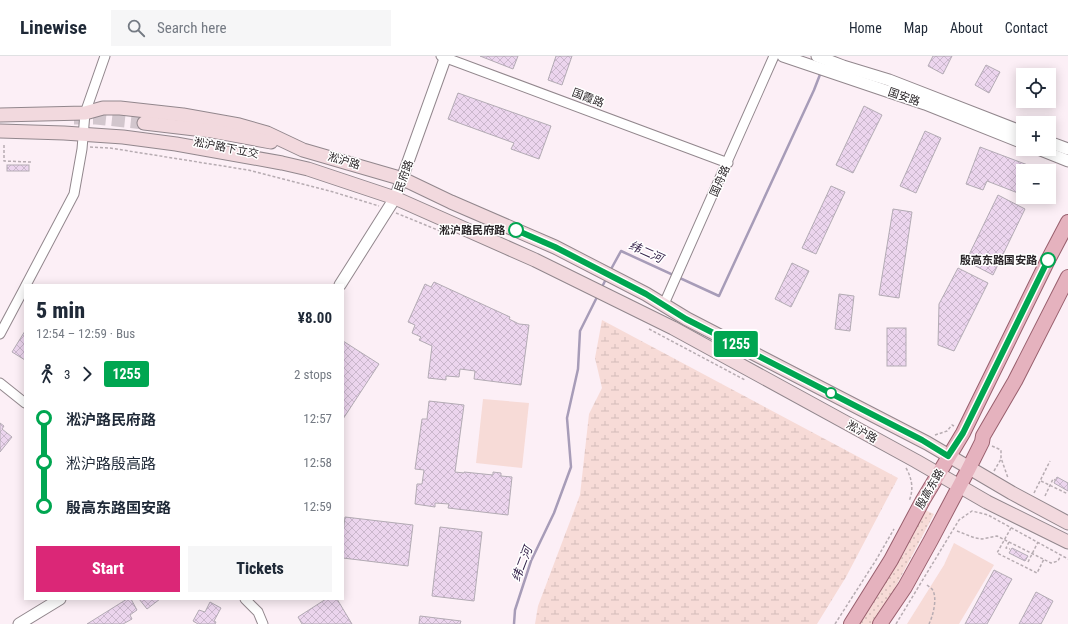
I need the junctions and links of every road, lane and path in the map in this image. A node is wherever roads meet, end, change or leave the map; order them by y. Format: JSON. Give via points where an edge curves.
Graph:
{"nodes":[{"id":1,"x":106,"y":56,"type":"edge"},
{"id":2,"x":444,"y":56,"type":"edge"},
{"id":3,"x":774,"y":56,"type":"edge"},
{"id":4,"x":783,"y":56,"type":"edge"},
{"id":5,"x":816,"y":56,"type":"edge"},
{"id":6,"x":841,"y":70,"type":"junction"},
{"id":7,"x":85,"y":113,"type":"junction"},
{"id":8,"x":0,"y":115,"type":"edge"},
{"id":9,"x":1016,"y":129,"type":"edge"},
{"id":10,"x":0,"y":131,"type":"edge"},
{"id":11,"x":85,"y":140,"type":"junction"},
{"id":12,"x":1016,"y":140,"type":"edge"},
{"id":13,"x":4,"y":144,"type":"dead end"},
{"id":14,"x":1056,"y":145,"type":"edge"},
{"id":15,"x":1068,"y":149,"type":"edge"},
{"id":16,"x":303,"y":150,"type":"junction"},
{"id":17,"x":1056,"y":156,"type":"edge"},
{"id":18,"x":0,"y":157,"type":"edge"},
{"id":19,"x":4,"y":158,"type":"junction"},
{"id":20,"x":1068,"y":161,"type":"edge"},
{"id":21,"x":31,"y":162,"type":"dead end"},
{"id":22,"x":728,"y":163,"type":"junction"},
{"id":23,"x":308,"y":169,"type":"junction"},
{"id":24,"x":403,"y":179,"type":"junction"},
{"id":25,"x":396,"y":198,"type":"junction"},
{"id":26,"x":389,"y":209,"type":"junction"},
{"id":27,"x":415,"y":220,"type":"dead end"},
{"id":28,"x":1068,"y":222,"type":"edge"},
{"id":29,"x":1068,"y":277,"type":"edge"},
{"id":30,"x":27,"y":284,"type":"edge"},
{"id":31,"x":341,"y":284,"type":"edge"},
{"id":32,"x":24,"y":290,"type":"edge"},
{"id":33,"x":664,"y":305,"type":"junction"},
{"id":34,"x":652,"y":324,"type":"junction"},
{"id":35,"x":0,"y":334,"type":"edge"},
{"id":36,"x":0,"y":383,"type":"edge"},
{"id":37,"x":750,"y":383,"type":"dead end"},
{"id":38,"x":24,"y":402,"type":"edge"},
{"id":39,"x":948,"y":456,"type":"junction"},
{"id":40,"x":1050,"y":461,"type":"dead end"},
{"id":41,"x":902,"y":466,"type":"dead end"},
{"id":42,"x":969,"y":468,"type":"junction"},
{"id":43,"x":940,"y":474,"type":"junction"},
{"id":44,"x":1040,"y":480,"type":"junction"},
{"id":45,"x":1055,"y":480,"type":"dead end"},
{"id":46,"x":1050,"y":485,"type":"junction"},
{"id":47,"x":959,"y":486,"type":"junction"},
{"id":48,"x":1033,"y":494,"type":"dead end"},
{"id":49,"x":1068,"y":494,"type":"edge"},
{"id":50,"x":1045,"y":496,"type":"dead end"},
{"id":51,"x":908,"y":503,"type":"dead end"},
{"id":52,"x":1068,"y":523,"type":"edge"},
{"id":53,"x":895,"y":528,"type":"dead end"},
{"id":54,"x":1011,"y":528,"type":"junction"},
{"id":55,"x":957,"y":531,"type":"dead end"},
{"id":56,"x":1004,"y":539,"type":"junction"},
{"id":57,"x":1009,"y":542,"type":"junction"},
{"id":58,"x":1038,"y":542,"type":"junction"},
{"id":59,"x":1068,"y":542,"type":"edge"},
{"id":60,"x":1010,"y":549,"type":"dead end"},
{"id":61,"x":1032,"y":553,"type":"junction"},
{"id":62,"x":1060,"y":557,"type":"dead end"},
{"id":63,"x":1068,"y":558,"type":"edge"},
{"id":64,"x":1044,"y":559,"type":"junction"},
{"id":65,"x":1028,"y":562,"type":"dead end"},
{"id":66,"x":927,"y":585,"type":"dead end"},
{"id":67,"x":58,"y":600,"type":"edge"},
{"id":68,"x":246,"y":600,"type":"edge"},
{"id":69,"x":19,"y":624,"type":"edge"},
{"id":70,"x":263,"y":624,"type":"edge"},
{"id":71,"x":835,"y":624,"type":"edge"},
{"id":72,"x":851,"y":624,"type":"edge"},
{"id":73,"x":880,"y":624,"type":"edge"},
{"id":74,"x":896,"y":624,"type":"edge"},
{"id":75,"x":929,"y":624,"type":"edge"}],
"edges":[{"from":1,"to":7,"type":"street"},
{"from":2,"to":22,"type":"street","name":"国霞路"},
{"from":2,"to":24,"type":"street","name":"民府路"},
{"from":3,"to":22,"type":"street","name":"国舟路"},
{"from":4,"to":6,"type":"street","name":"国安路","via":[[803,63]]},
{"from":5,"to":6,"type":"street","name":"国安路"},
{"from":6,"to":9,"type":"street","name":"国安路","via":[[889,80]]},
{"from":6,"to":12,"type":"street","name":"国安路"},
{"from":7,"to":8,"type":"main road","name":"淞沪路"},
{"from":7,"to":11,"type":"street"},
{"from":7,"to":16,"type":"main road","name":"淞沪路","via":[[102,108],[120,108],[183,115],[267,133]]},
{"from":10,"to":11,"type":"main road","name":"淞沪路"},
{"from":11,"to":23,"type":"main road","name":"淞沪路","via":[[176,144]]},
{"from":11,"to":26,"type":"path","via":[[110,148],[248,170]]},
{"from":11,"to":30,"type":"street","via":[[74,194]]},
{"from":13,"to":19,"type":"path"},
{"from":14,"to":15,"type":"street"},
{"from":16,"to":23,"type":"main road","name":"淞沪路下立交","via":[[243,136],[144,129],[269,156]]},
{"from":16,"to":24,"type":"main road","name":"淞沪路"},
{"from":17,"to":20,"type":"street"},
{"from":18,"to":19,"type":"path"},
{"from":19,"to":21,"type":"path","via":[[4,161]]},
{"from":22,"to":33,"type":"street","name":"国舟路"},
{"from":23,"to":25,"type":"main road","name":"淞沪路"},
{"from":24,"to":25,"type":"street","name":"民府路"},
{"from":24,"to":33,"type":"main road","name":"淞沪路","via":[[555,247]]},
{"from":25,"to":26,"type":"street","name":"民府路"},
{"from":25,"to":34,"type":"main road","name":"淞沪路","via":[[535,260],[610,297]]},
{"from":26,"to":27,"type":"path"},
{"from":26,"to":31,"type":"street","name":"民府路"},
{"from":28,"to":39,"type":"main road","name":"殷高东路","via":[[963,433]]},
{"from":29,"to":42,"type":"main road","via":[[1015,381],[983,436]]},
{"from":32,"to":35,"type":"street"},
{"from":33,"to":34,"type":"street"},
{"from":33,"to":39,"type":"main road","name":"淞沪路","via":[[686,319],[927,442]]},
{"from":34,"to":37,"type":"path"},
{"from":34,"to":43,"type":"main road","name":"淞沪路"},
{"from":36,"to":38,"type":"street"},
{"from":39,"to":42,"type":"main road","name":"淞沪路"},
{"from":39,"to":43,"type":"main road","name":"殷高东路"},
{"from":40,"to":44,"type":"path"},
{"from":41,"to":51,"type":"path","via":[[909,473],[912,484],[912,494]]},
{"from":42,"to":47,"type":"main road"},
{"from":42,"to":52,"type":"main road","name":"淞沪路"},
{"from":43,"to":47,"type":"main road","name":"淞沪路"},
{"from":43,"to":72,"type":"main road","name":"殷高东路"},
{"from":44,"to":46,"type":"path"},
{"from":44,"to":48,"type":"path"},
{"from":45,"to":46,"type":"path","via":[[1053,479]]},
{"from":46,"to":49,"type":"path"},
{"from":46,"to":50,"type":"path"},
{"from":47,"to":59,"type":"main road","name":"淞沪路"},
{"from":47,"to":73,"type":"main road","via":[[905,587]]},
{"from":53,"to":71,"type":"path"},
{"from":54,"to":56,"type":"path"},
{"from":54,"to":58,"type":"path"},
{"from":54,"to":74,"type":"path","via":[[976,512],[966,514],[959,520]]},
{"from":55,"to":56,"type":"path","via":[[975,538],[998,536]]},
{"from":56,"to":57,"type":"path"},
{"from":56,"to":64,"type":"path","via":[[997,553],[1037,573]]},
{"from":57,"to":60,"type":"path","via":[[1006,548]]},
{"from":57,"to":61,"type":"path"},
{"from":58,"to":61,"type":"path"},
{"from":58,"to":63,"type":"path"},
{"from":61,"to":64,"type":"path"},
{"from":61,"to":65,"type":"path"},
{"from":62,"to":64,"type":"path","via":[[1054,562]]},
{"from":66,"to":75,"type":"path","via":[[932,589],[934,601]]},
{"from":67,"to":69,"type":"street"},
{"from":68,"to":70,"type":"street","via":[[258,612]]}]}
